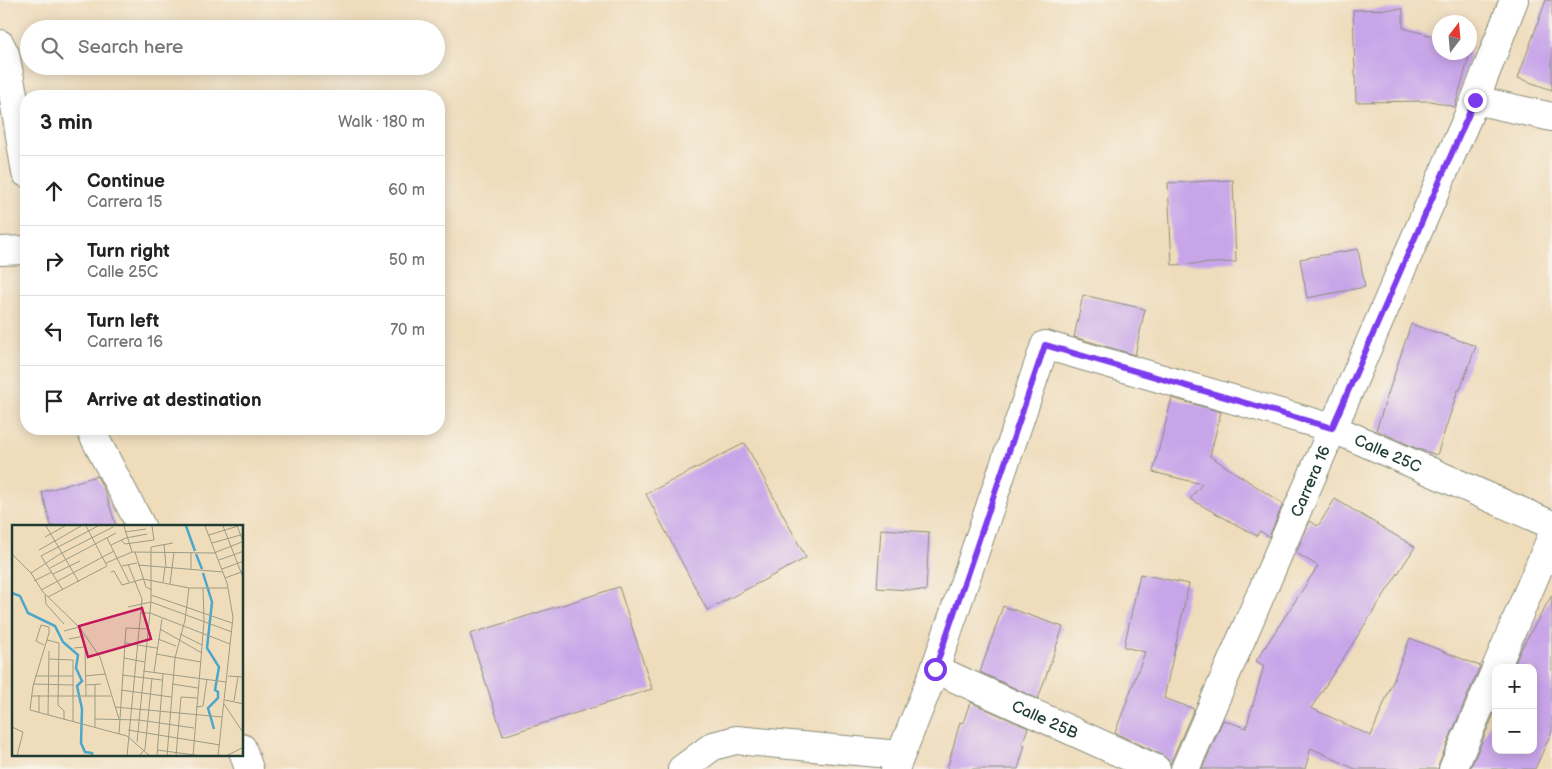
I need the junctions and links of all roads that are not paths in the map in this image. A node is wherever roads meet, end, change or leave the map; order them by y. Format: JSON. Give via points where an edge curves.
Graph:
{"nodes":[{"id":1,"x":1514,"y":0,"type":"edge"},
{"id":2,"x":0,"y":44,"type":"edge"},
{"id":3,"x":1475,"y":100,"type":"junction"},
{"id":4,"x":1552,"y":117,"type":"edge"},
{"id":5,"x":20,"y":136,"type":"edge"},
{"id":6,"x":20,"y":250,"type":"edge"},
{"id":7,"x":0,"y":251,"type":"edge"},
{"id":8,"x":1332,"y":428,"type":"junction"},
{"id":9,"x":93,"y":435,"type":"edge"},
{"id":10,"x":140,"y":525,"type":"edge"},
{"id":11,"x":1552,"y":525,"type":"edge"},
{"id":12,"x":1552,"y":536,"type":"edge"},
{"id":13,"x":1498,"y":664,"type":"edge"},
{"id":14,"x":935,"y":669,"type":"junction"},
{"id":15,"x":1492,"y":677,"type":"edge"},
{"id":16,"x":244,"y":754,"type":"edge"},
{"id":17,"x":898,"y":762,"type":"edge"},
{"id":18,"x":249,"y":769,"type":"edge"},
{"id":19,"x":682,"y":769,"type":"edge"},
{"id":20,"x":1156,"y":769,"type":"edge"},
{"id":21,"x":1186,"y":769,"type":"edge"},
{"id":22,"x":1453,"y":769,"type":"edge"}],
"edges":[{"from":1,"to":3,"type":"street","name":"Carrera 16"},
{"from":2,"to":5,"type":"street","via":[[5,54]]},
{"from":3,"to":4,"type":"street"},
{"from":3,"to":8,"type":"street","name":"Carrera 16"},
{"from":6,"to":7,"type":"street"},
{"from":8,"to":11,"type":"street","name":"Calle 25C"},
{"from":8,"to":14,"type":"street","name":"Calle 25C","via":[[1045,345]]},
{"from":8,"to":21,"type":"street","name":"Carrera 16"},
{"from":9,"to":10,"type":"street"},
{"from":12,"to":13,"type":"street"},
{"from":14,"to":17,"type":"street"},
{"from":14,"to":20,"type":"street","name":"Calle 25B"},
{"from":15,"to":22,"type":"street"},
{"from":16,"to":18,"type":"street"},
{"from":17,"to":19,"type":"street","via":[[736,740],[713,746]]}]}
